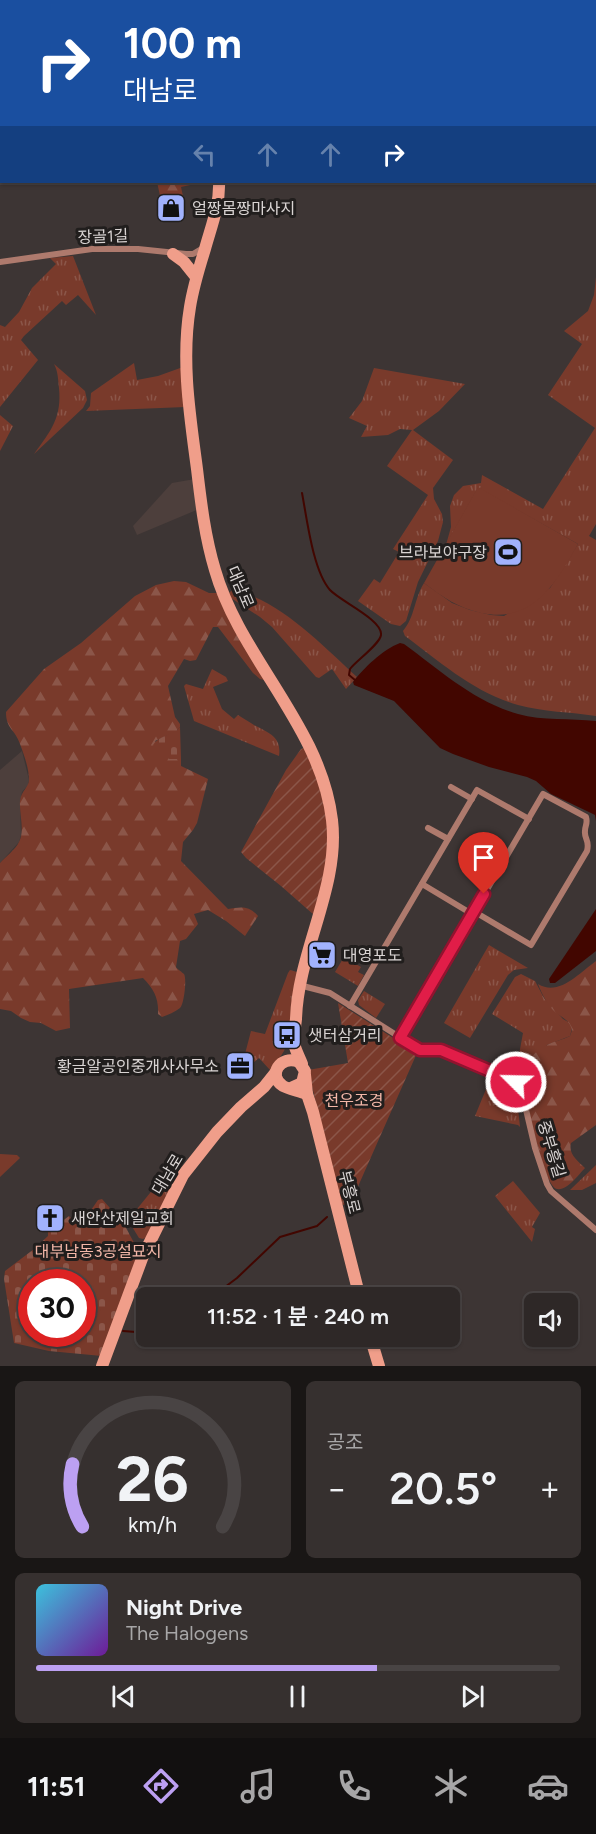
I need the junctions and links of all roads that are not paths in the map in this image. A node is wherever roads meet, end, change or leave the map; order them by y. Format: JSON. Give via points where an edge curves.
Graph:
{"nodes":[{"id":1,"x":219,"y":183,"type":"edge"},
{"id":2,"x":205,"y":246,"type":"junction"},
{"id":3,"x":173,"y":254,"type":"junction"},
{"id":4,"x":0,"y":262,"type":"edge"},
{"id":5,"x":196,"y":277,"type":"junction"},
{"id":6,"x":451,"y":787,"type":"dead end"},
{"id":7,"x":472,"y":799,"type":"junction"},
{"id":8,"x":529,"y":819,"type":"junction"},
{"id":9,"x":428,"y":828,"type":"dead end"},
{"id":10,"x":448,"y":839,"type":"junction"},
{"id":11,"x":422,"y":884,"type":"junction"},
{"id":12,"x":473,"y":913,"type":"junction"},
{"id":13,"x":299,"y":985,"type":"junction"},
{"id":14,"x":350,"y":1006,"type":"junction"},
{"id":15,"x":400,"y":1038,"type":"junction"},
{"id":16,"x":295,"y":1045,"type":"junction"},
{"id":17,"x":279,"y":1066,"type":"junction"},
{"id":18,"x":303,"y":1070,"type":"junction"},
{"id":19,"x":264,"y":1087,"type":"junction"},
{"id":20,"x":287,"y":1087,"type":"junction"},
{"id":21,"x":307,"y":1094,"type":"junction"},
{"id":22,"x":596,"y":1230,"type":"edge"},
{"id":23,"x":357,"y":1287,"type":"edge"},
{"id":24,"x":373,"y":1347,"type":"edge"},
{"id":25,"x":102,"y":1366,"type":"edge"},
{"id":26,"x":379,"y":1366,"type":"edge"}],
"edges":[{"from":1,"to":2,"type":"street","name":"대남로","via":[[217,209]]},
{"from":2,"to":3,"type":"street","name":"장골1길","via":[[193,254]]},
{"from":2,"to":5,"type":"street","name":"대남로"},
{"from":3,"to":4,"type":"street","name":"장골1길","via":[[92,249]]},
{"from":3,"to":5,"type":"street"},
{"from":5,"to":13,"type":"street","name":"대남로","via":[[187,338],[189,402],[212,561],[234,614],[315,759],[332,819],[334,845],[330,870]]},
{"from":6,"to":7,"type":"street"},
{"from":7,"to":8,"type":"street","via":[[477,790]]},
{"from":7,"to":10,"type":"street"},
{"from":8,"to":12,"type":"street"},
{"from":8,"to":12,"type":"street","via":[[543,795],[586,817],[587,851],[531,945]]},
{"from":9,"to":10,"type":"street"},
{"from":10,"to":11,"type":"street"},
{"from":11,"to":12,"type":"street"},
{"from":11,"to":14,"type":"street"},
{"from":12,"to":15,"type":"street"},
{"from":13,"to":14,"type":"street","via":[[330,993]]},
{"from":13,"to":16,"type":"street","name":"대남로"},
{"from":14,"to":15,"type":"street"},
{"from":15,"to":22,"type":"street","name":"중부흥길","via":[[420,1050],[441,1050],[520,1084],[547,1184]]},
{"from":16,"to":17,"type":"street","name":"대남로"},
{"from":16,"to":18,"type":"street","name":"부흥로"},
{"from":17,"to":18,"type":"street","via":[[295,1060]]},
{"from":17,"to":19,"type":"street","name":"대남로"},
{"from":17,"to":20,"type":"street","via":[[278,1080]]},
{"from":18,"to":20,"type":"street","via":[[299,1085]]},
{"from":18,"to":21,"type":"street","name":"부흥로"},
{"from":19,"to":20,"type":"street"},
{"from":19,"to":25,"type":"street","name":"대남로","via":[[217,1132],[183,1175],[143,1256]]},
{"from":20,"to":21,"type":"street"},
{"from":21,"to":23,"type":"street","name":"부흥로"},
{"from":24,"to":26,"type":"street"}]}
